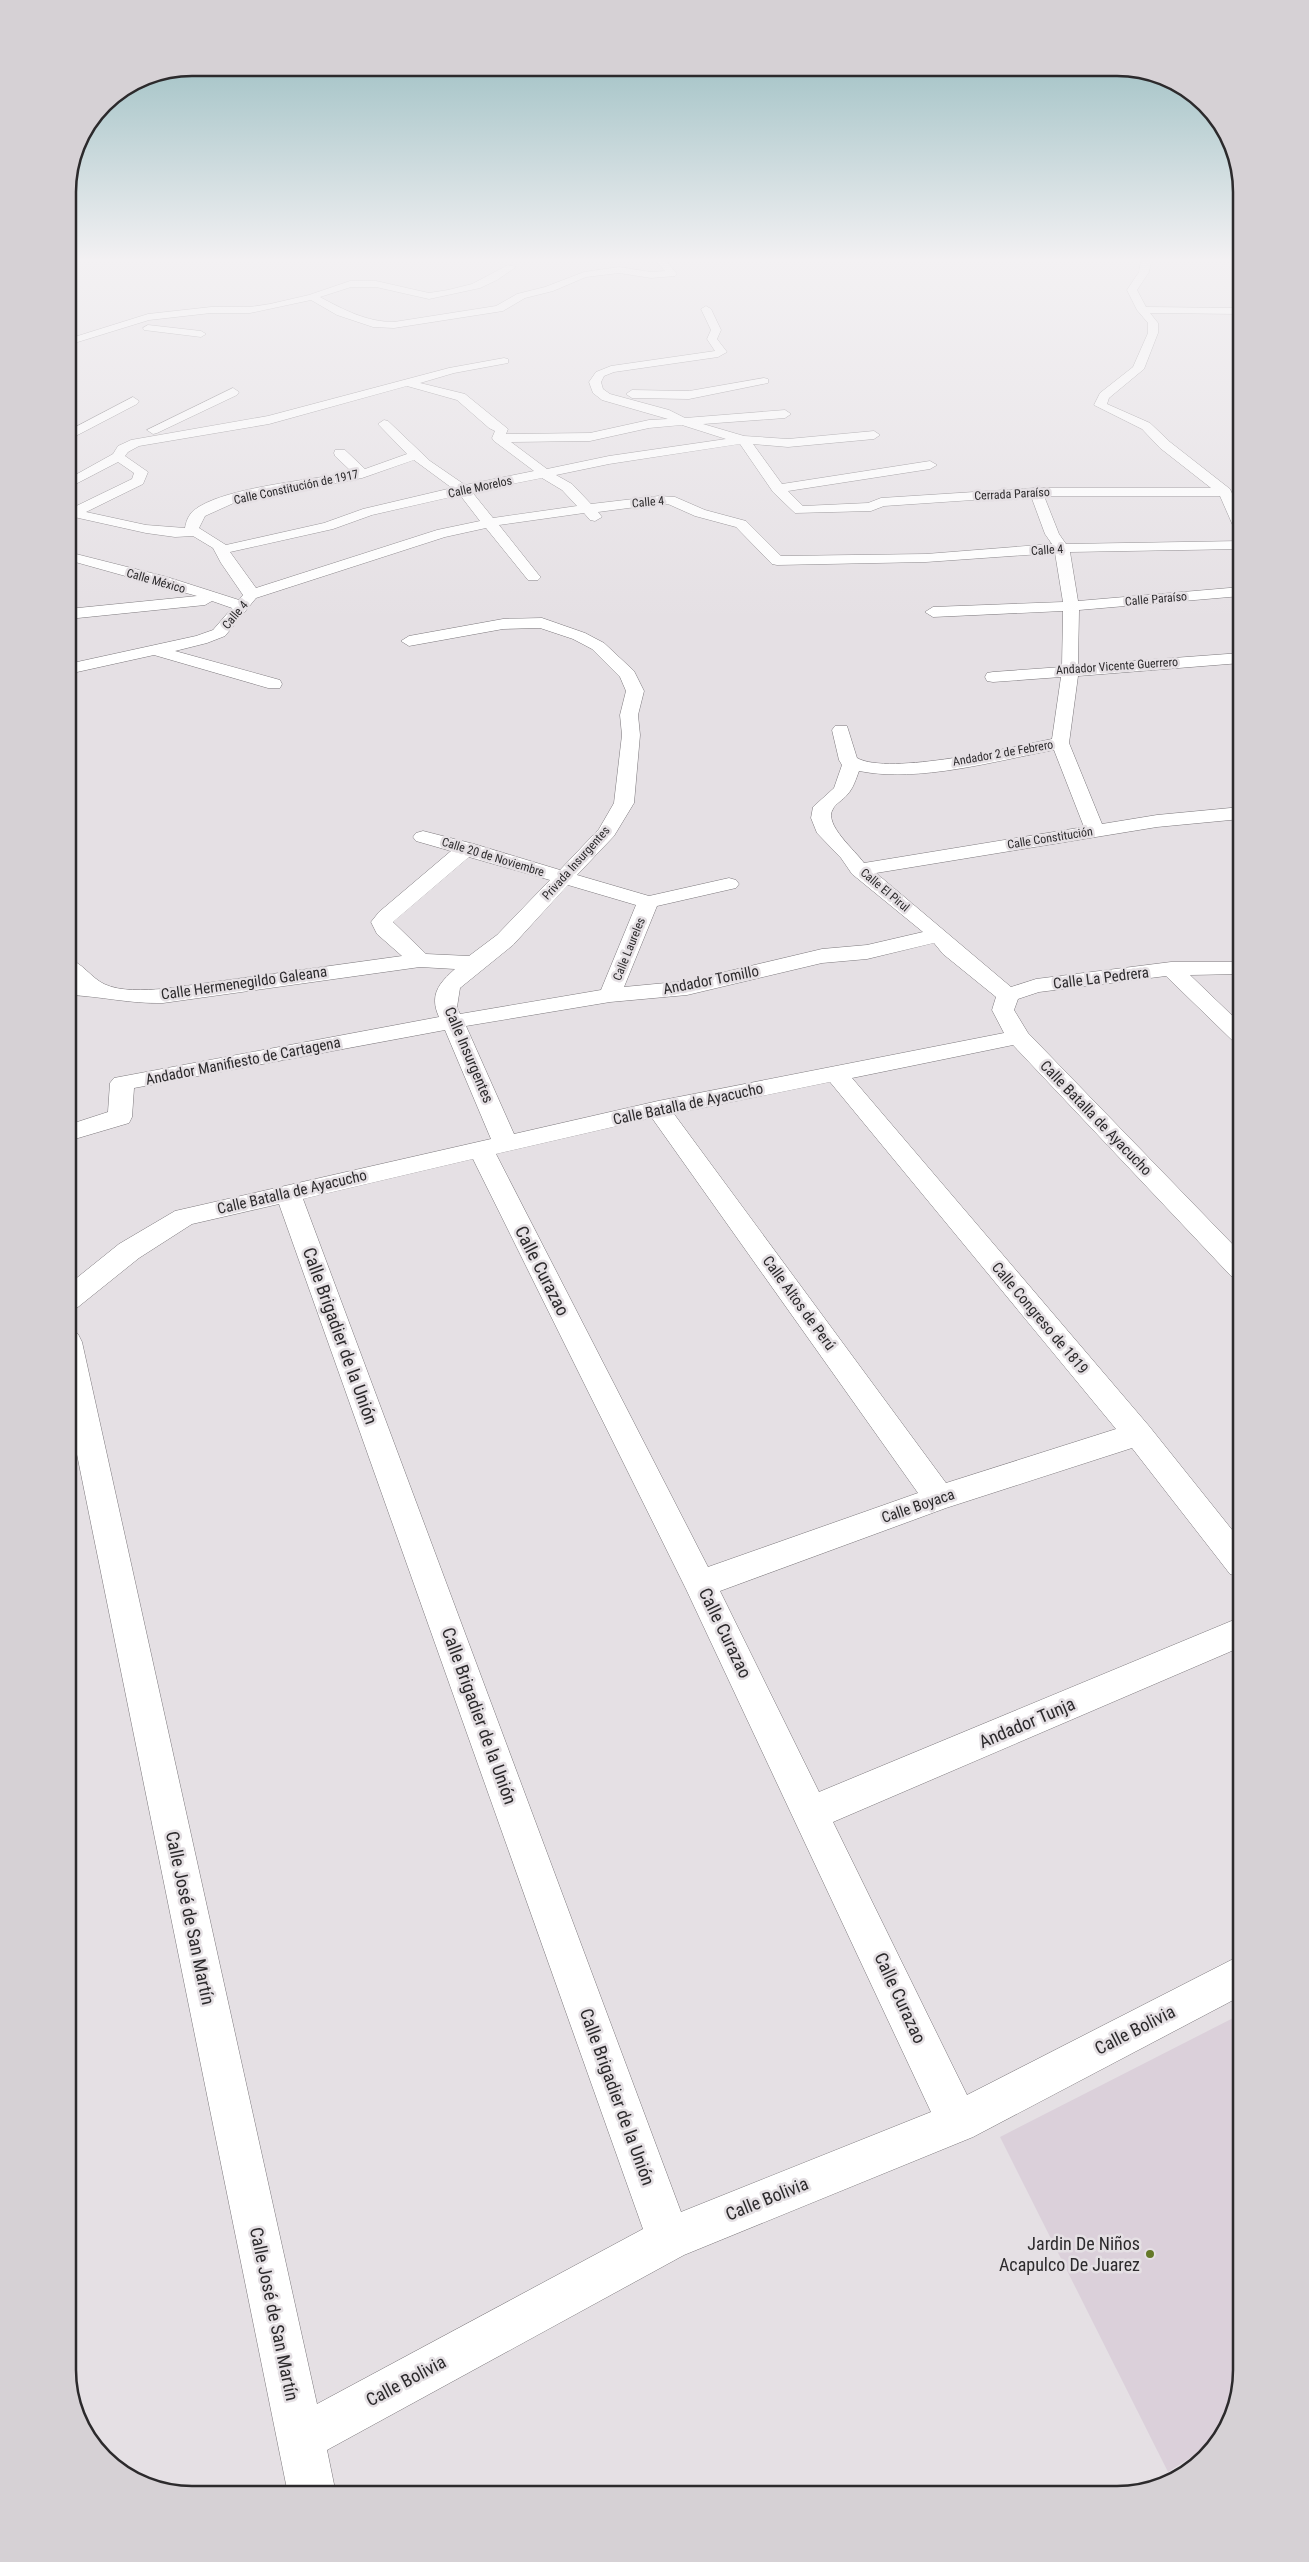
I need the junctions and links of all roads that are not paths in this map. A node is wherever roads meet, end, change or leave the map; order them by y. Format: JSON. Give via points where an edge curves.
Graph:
{"nodes":[{"id":1,"x":418,"y":381,"type":"edge"},
{"id":2,"x":596,"y":381,"type":"edge"},
{"id":3,"x":764,"y":381,"type":"dead end"},
{"id":4,"x":1123,"y":381,"type":"edge"},
{"id":5,"x":407,"y":384,"type":"junction"},
{"id":6,"x":597,"y":390,"type":"junction"},
{"id":7,"x":233,"y":392,"type":"dead end"},
{"id":8,"x":133,"y":401,"type":"dead end"},
{"id":9,"x":785,"y":414,"type":"dead end"},
{"id":10,"x":684,"y":422,"type":"junction"},
{"id":11,"x":384,"y":424,"type":"dead end"},
{"id":12,"x":76,"y":432,"type":"edge"},
{"id":13,"x":874,"y":435,"type":"dead end"},
{"id":14,"x":498,"y":438,"type":"junction"},
{"id":15,"x":743,"y":440,"type":"junction"},
{"id":16,"x":143,"y":441,"type":"junction"},
{"id":17,"x":340,"y":453,"type":"dead end"},
{"id":18,"x":93,"y":454,"type":"dead end"},
{"id":19,"x":416,"y":455,"type":"junction"},
{"id":20,"x":118,"y":457,"type":"junction"},
{"id":21,"x":930,"y":465,"type":"dead end"},
{"id":22,"x":544,"y":473,"type":"junction"},
{"id":23,"x":362,"y":474,"type":"junction"},
{"id":24,"x":76,"y":480,"type":"edge"},
{"id":25,"x":463,"y":490,"type":"junction"},
{"id":26,"x":778,"y":490,"type":"junction"},
{"id":27,"x":1036,"y":492,"type":"junction"},
{"id":28,"x":1225,"y":492,"type":"junction"},
{"id":29,"x":585,"y":508,"type":"junction"},
{"id":30,"x":1233,"y":509,"type":"edge"},
{"id":31,"x":76,"y":512,"type":"edge"},
{"id":32,"x":76,"y":515,"type":"edge"},
{"id":33,"x":597,"y":518,"type":"dead end"},
{"id":34,"x":489,"y":523,"type":"junction"},
{"id":35,"x":196,"y":532,"type":"junction"},
{"id":36,"x":1233,"y":544,"type":"edge"},
{"id":37,"x":1062,"y":548,"type":"junction"},
{"id":38,"x":221,"y":550,"type":"junction"},
{"id":39,"x":76,"y":558,"type":"edge"},
{"id":40,"x":534,"y":577,"type":"dead end"},
{"id":41,"x":1233,"y":593,"type":"edge"},
{"id":42,"x":214,"y":599,"type":"junction"},
{"id":43,"x":247,"y":601,"type":"junction"},
{"id":44,"x":1071,"y":606,"type":"junction"},
{"id":45,"x":933,"y":612,"type":"dead end"},
{"id":46,"x":76,"y":613,"type":"edge"},
{"id":47,"x":409,"y":641,"type":"dead end"},
{"id":48,"x":157,"y":650,"type":"junction"},
{"id":49,"x":1233,"y":659,"type":"edge"},
{"id":50,"x":76,"y":667,"type":"edge"},
{"id":51,"x":1070,"y":669,"type":"junction"},
{"id":52,"x":993,"y":676,"type":"dead end"},
{"id":53,"x":274,"y":684,"type":"dead end"},
{"id":54,"x":841,"y":730,"type":"dead end"},
{"id":55,"x":1060,"y":743,"type":"junction"},
{"id":56,"x":852,"y":764,"type":"junction"},
{"id":57,"x":1233,"y":814,"type":"edge"},
{"id":58,"x":1095,"y":831,"type":"junction"},
{"id":59,"x":423,"y":837,"type":"dead end"},
{"id":60,"x":466,"y":848,"type":"junction"},
{"id":61,"x":859,"y":870,"type":"junction"},
{"id":62,"x":563,"y":878,"type":"junction"},
{"id":63,"x":729,"y":884,"type":"dead end"},
{"id":64,"x":648,"y":902,"type":"junction"},
{"id":65,"x":939,"y":935,"type":"junction"},
{"id":66,"x":420,"y":960,"type":"junction"},
{"id":67,"x":474,"y":963,"type":"junction"},
{"id":68,"x":1233,"y":968,"type":"edge"},
{"id":69,"x":1171,"y":969,"type":"junction"},
{"id":70,"x":76,"y":973,"type":"edge"},
{"id":71,"x":76,"y":988,"type":"edge"},
{"id":72,"x":96,"y":989,"type":"junction"},
{"id":73,"x":610,"y":995,"type":"junction"},
{"id":74,"x":1008,"y":995,"type":"junction"},
{"id":75,"x":452,"y":1022,"type":"junction"},
{"id":76,"x":1233,"y":1028,"type":"edge"},
{"id":77,"x":1018,"y":1037,"type":"junction"},
{"id":78,"x":836,"y":1074,"type":"junction"},
{"id":79,"x":658,"y":1109,"type":"junction"},
{"id":80,"x":76,"y":1131,"type":"edge"},
{"id":81,"x":494,"y":1147,"type":"junction"},
{"id":82,"x":288,"y":1193,"type":"junction"},
{"id":83,"x":1233,"y":1259,"type":"edge"},
{"id":84,"x":76,"y":1294,"type":"edge"},
{"id":85,"x":76,"y":1380,"type":"edge"},
{"id":86,"x":1138,"y":1434,"type":"junction"},
{"id":87,"x":939,"y":1498,"type":"junction"},
{"id":88,"x":1233,"y":1553,"type":"edge"},
{"id":89,"x":700,"y":1584,"type":"junction"},
{"id":90,"x":1233,"y":1636,"type":"edge"},
{"id":91,"x":812,"y":1813,"type":"junction"},
{"id":92,"x":1233,"y":1980,"type":"edge"},
{"id":93,"x":958,"y":2122,"type":"junction"},
{"id":94,"x":669,"y":2239,"type":"junction"},
{"id":95,"x":301,"y":2438,"type":"junction"},
{"id":96,"x":310,"y":2486,"type":"edge"}],
"edges":[{"from":1,"to":5,"type":"street"},
{"from":2,"to":6,"type":"street"},
{"from":3,"to":6,"type":"street","via":[[689,395]]},
{"from":4,"to":28,"type":"street","via":[[1104,396],[1100,405],[1146,426]]},
{"from":5,"to":14,"type":"street","via":[[461,397],[502,429]]},
{"from":5,"to":16,"type":"street","via":[[334,400],[269,420]]},
{"from":6,"to":10,"type":"street","via":[[606,397]]},
{"from":7,"to":16,"type":"street","via":[[147,433]]},
{"from":8,"to":12,"type":"street"},
{"from":9,"to":10,"type":"street"},
{"from":10,"to":14,"type":"street","via":[[649,424],[590,437]]},
{"from":10,"to":15,"type":"street"},
{"from":11,"to":19,"type":"street"},
{"from":13,"to":15,"type":"street","via":[[788,443]]},
{"from":14,"to":22,"type":"street"},
{"from":15,"to":22,"type":"street","name":"Calle Morelos"},
{"from":15,"to":26,"type":"street"},
{"from":16,"to":20,"type":"street","via":[[123,449]]},
{"from":17,"to":23,"type":"street"},
{"from":18,"to":20,"type":"street"},
{"from":19,"to":23,"type":"street","name":"Calle Constitución de 1917"},
{"from":19,"to":25,"type":"street"},
{"from":20,"to":24,"type":"street"},
{"from":20,"to":31,"type":"street","via":[[141,472],[138,481]]},
{"from":21,"to":26,"type":"street"},
{"from":22,"to":25,"type":"street","name":"Calle Morelos"},
{"from":22,"to":29,"type":"street","via":[[567,487]]},
{"from":23,"to":35,"type":"street","name":"Calle Constitución de 1917","via":[[217,504],[193,521],[192,529]]},
{"from":25,"to":34,"type":"street"},
{"from":25,"to":38,"type":"street","name":"Calle Morelos"},
{"from":26,"to":27,"type":"street","name":"Cerrada Paraíso","via":[[800,510]]},
{"from":27,"to":28,"type":"street","name":"Cerrada Paraíso"},
{"from":27,"to":37,"type":"street","via":[[1052,534]]},
{"from":28,"to":30,"type":"street"},
{"from":29,"to":33,"type":"street"},
{"from":29,"to":34,"type":"street","name":"Calle 4"},
{"from":29,"to":37,"type":"street","name":"Calle 4","via":[[670,500],[700,513],[741,524],[777,561],[884,561]]},
{"from":32,"to":35,"type":"street","via":[[174,533]]},
{"from":34,"to":40,"type":"street"},
{"from":34,"to":43,"type":"street","name":"Calle 4","via":[[369,556]]},
{"from":35,"to":38,"type":"street","via":[[219,545]]},
{"from":36,"to":37,"type":"street","name":"Calle 4"},
{"from":37,"to":44,"type":"street"},
{"from":38,"to":43,"type":"street","via":[[248,588]]},
{"from":39,"to":42,"type":"street","name":"Calle México","via":[[162,580]]},
{"from":41,"to":44,"type":"street","name":"Calle Paraíso"},
{"from":42,"to":43,"type":"street","name":"Calle México"},
{"from":42,"to":46,"type":"street"},
{"from":43,"to":48,"type":"street","name":"Calle 4","via":[[219,633]]},
{"from":44,"to":45,"type":"street"},
{"from":44,"to":51,"type":"street"},
{"from":47,"to":62,"type":"street","name":"Privada Insurgentes","via":[[503,624],[542,623],[598,646],[628,675],[635,691],[629,715],[632,735],[624,803],[607,832]]},
{"from":48,"to":50,"type":"street","name":"Calle 4"},
{"from":48,"to":53,"type":"street"},
{"from":49,"to":51,"type":"street","name":"Andador Vicente Guerrero"},
{"from":51,"to":52,"type":"street","name":"Andador Vicente Guerrero"},
{"from":51,"to":55,"type":"street"},
{"from":54,"to":56,"type":"street","via":[[848,760]]},
{"from":55,"to":56,"type":"street","name":"Andador 2 de Febrero","via":[[928,766],[864,769]]},
{"from":55,"to":58,"type":"street","name":"Andador 2 de Febrero"},
{"from":56,"to":61,"type":"street","name":"Calle El Pirul","via":[[842,790],[823,807],[821,818],[827,833]]},
{"from":57,"to":58,"type":"street","name":"Calle Constitución"},
{"from":58,"to":61,"type":"street","name":"Calle Constitución"},
{"from":59,"to":60,"type":"street","name":"Calle 20 de Noviembre"},
{"from":60,"to":62,"type":"street","name":"Calle 20 de Noviembre"},
{"from":60,"to":66,"type":"street","via":[[382,922],[385,929]]},
{"from":61,"to":65,"type":"street","name":"Calle El Pirul"},
{"from":62,"to":64,"type":"street","name":"Calle 20 de Noviembre"},
{"from":62,"to":67,"type":"street","name":"Privada Insurgentes","via":[[505,940]]},
{"from":63,"to":64,"type":"street"},
{"from":64,"to":73,"type":"street","name":"Calle Laureles"},
{"from":65,"to":73,"type":"street","name":"Andador Tomillo","via":[[867,952],[822,956],[687,988]]},
{"from":65,"to":74,"type":"street","name":"Calle El Pirul"},
{"from":66,"to":67,"type":"street"},
{"from":66,"to":72,"type":"street","name":"Calle Hermenegildo Galeana","via":[[163,996],[133,997]]},
{"from":67,"to":75,"type":"street","name":"Calle Insurgentes","via":[[449,986],[446,1007]]},
{"from":68,"to":69,"type":"street","name":"Calle La Pedrera"},
{"from":69,"to":74,"type":"street","name":"Calle La Pedrera","via":[[1036,986]]},
{"from":69,"to":76,"type":"street"},
{"from":70,"to":72,"type":"street"},
{"from":71,"to":72,"type":"street","name":"Calle Hermenegildo Galeana"},
{"from":73,"to":75,"type":"street","name":"Andador Tomillo"},
{"from":74,"to":77,"type":"street","via":[[1003,1010]]},
{"from":75,"to":80,"type":"street","name":"Andador Manifiesto de Cartagena","via":[[122,1083],[120,1118]]},
{"from":75,"to":81,"type":"street","name":"Calle Insurgentes"},
{"from":77,"to":78,"type":"street","name":"Calle Batalla de Ayacucho"},
{"from":77,"to":83,"type":"street","name":"Calle Batalla de Ayacucho"},
{"from":78,"to":79,"type":"street","name":"Calle Batalla de Ayacucho"},
{"from":78,"to":86,"type":"street","name":"Calle Congreso de 1819"},
{"from":79,"to":81,"type":"street","name":"Calle Batalla de Ayacucho"},
{"from":79,"to":87,"type":"street","name":"Calle Altos de Perú"},
{"from":81,"to":82,"type":"street","name":"Calle Batalla de Ayacucho"},
{"from":81,"to":89,"type":"street","name":"Calle Curazao"},
{"from":82,"to":84,"type":"street","name":"Calle Batalla de Ayacucho","via":[[184,1217],[129,1251]]},
{"from":82,"to":94,"type":"street","name":"Calle Brigadier de la Unión"},
{"from":85,"to":95,"type":"street","name":"Calle José de San Martín"},
{"from":86,"to":87,"type":"street","name":"Calle Boyaca"},
{"from":86,"to":88,"type":"street","name":"Calle Congreso de 1819"},
{"from":87,"to":89,"type":"street","name":"Calle Boyaca"},
{"from":89,"to":91,"type":"street","name":"Calle Curazao"},
{"from":90,"to":91,"type":"street","name":"Andador Tunja"},
{"from":91,"to":93,"type":"street","name":"Calle Curazao"},
{"from":92,"to":93,"type":"street","name":"Calle Bolivia"},
{"from":93,"to":94,"type":"street","name":"Calle Bolivia"},
{"from":94,"to":95,"type":"street","name":"Calle Bolivia"},
{"from":95,"to":96,"type":"street","name":"Calle José de San Martín"}]}
